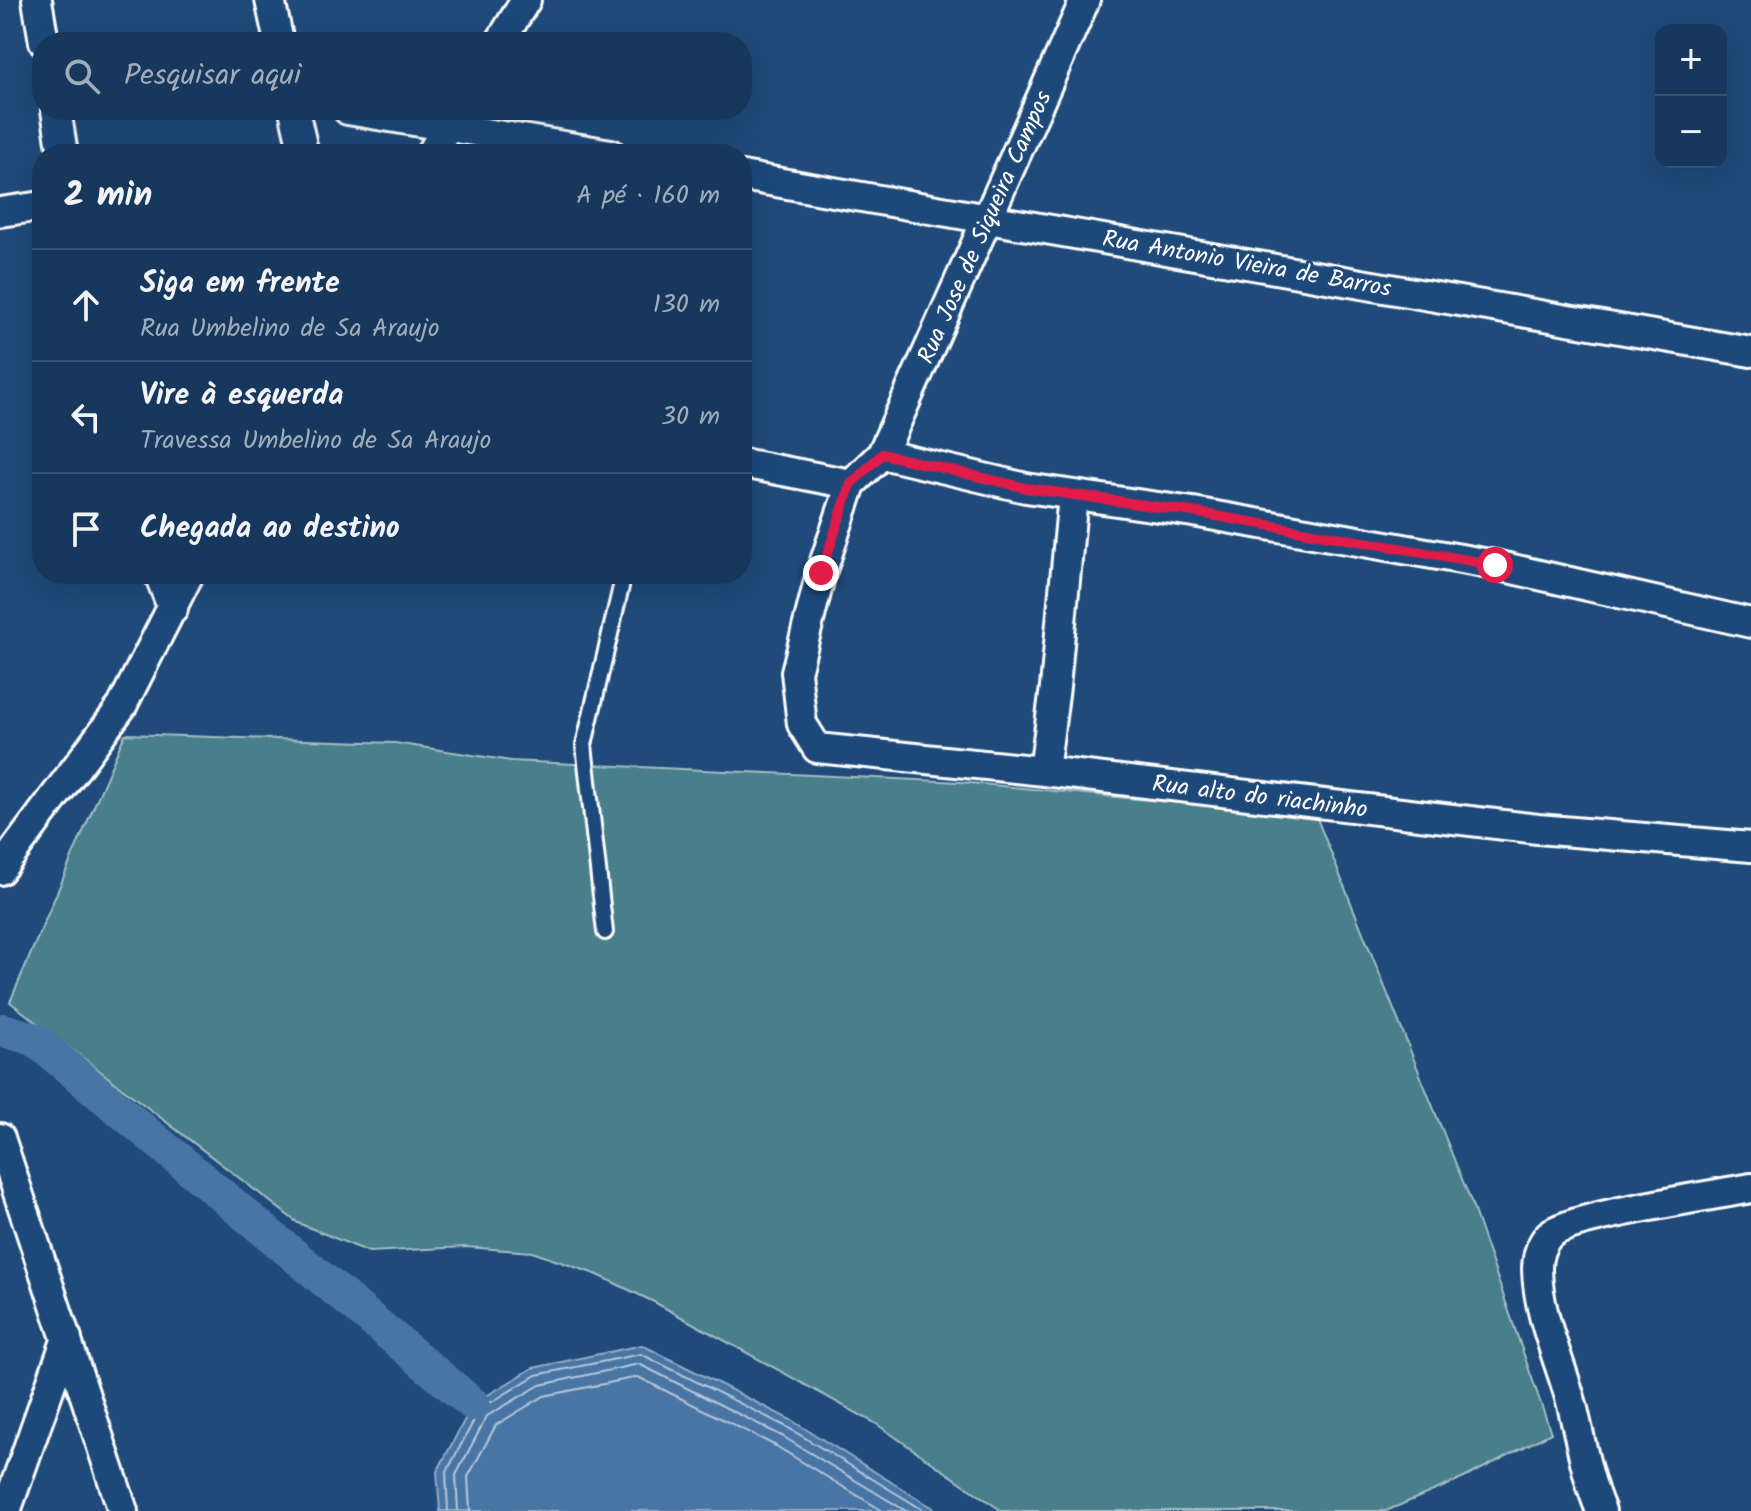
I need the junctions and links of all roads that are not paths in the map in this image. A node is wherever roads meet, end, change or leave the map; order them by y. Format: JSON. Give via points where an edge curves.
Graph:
{"nodes":[{"id":1,"x":37,"y":0,"type":"edge"},
{"id":2,"x":270,"y":0,"type":"edge"},
{"id":3,"x":526,"y":0,"type":"edge"},
{"id":4,"x":1085,"y":0,"type":"edge"},
{"id":5,"x":42,"y":32,"type":"edge"},
{"id":6,"x":277,"y":32,"type":"edge"},
{"id":7,"x":506,"y":32,"type":"edge"},
{"id":8,"x":58,"y":120,"type":"edge"},
{"id":9,"x":296,"y":120,"type":"edge"},
{"id":10,"x":451,"y":120,"type":"edge"},
{"id":11,"x":461,"y":120,"type":"edge"},
{"id":12,"x":61,"y":144,"type":"edge"},
{"id":13,"x":302,"y":144,"type":"edge"},
{"id":14,"x":437,"y":144,"type":"edge"},
{"id":15,"x":567,"y":144,"type":"edge"},
{"id":16,"x":752,"y":178,"type":"edge"},
{"id":17,"x":32,"y":207,"type":"edge"},
{"id":18,"x":0,"y":212,"type":"edge"},
{"id":19,"x":989,"y":218,"type":"junction"},
{"id":20,"x":1751,"y":352,"type":"edge"},
{"id":21,"x":882,"y":454,"type":"junction"},
{"id":22,"x":752,"y":465,"type":"edge"},
{"id":23,"x":851,"y":484,"type":"junction"},
{"id":24,"x":1073,"y":495,"type":"junction"},
{"id":25,"x":163,"y":584,"type":"edge"},
{"id":26,"x":184,"y":584,"type":"edge"},
{"id":27,"x":622,"y":584,"type":"edge"},
{"id":28,"x":173,"y":609,"type":"junction"},
{"id":29,"x":1751,"y":623,"type":"edge"},
{"id":30,"x":1044,"y":771,"type":"junction"},
{"id":31,"x":1751,"y":847,"type":"edge"},
{"id":32,"x":0,"y":870,"type":"edge"},
{"id":33,"x":605,"y":932,"type":"dead end"},
{"id":34,"x":0,"y":1138,"type":"edge"},
{"id":35,"x":1751,"y":1188,"type":"edge"},
{"id":36,"x":67,"y":1338,"type":"junction"},
{"id":37,"x":6,"y":1511,"type":"edge"},
{"id":38,"x":123,"y":1511,"type":"edge"},
{"id":39,"x":1601,"y":1511,"type":"edge"}],
"edges":[{"from":1,"to":5,"type":"street"},
{"from":2,"to":6,"type":"street"},
{"from":3,"to":7,"type":"street"},
{"from":4,"to":19,"type":"street","name":"Rua Jose de Siqueira Campos"},
{"from":8,"to":12,"type":"street"},
{"from":9,"to":13,"type":"street"},
{"from":10,"to":14,"type":"street"},
{"from":11,"to":15,"type":"street"},
{"from":16,"to":19,"type":"street","name":"Rua Antonio Vieira de Barros"},
{"from":17,"to":18,"type":"street"},
{"from":19,"to":20,"type":"street","name":"Rua Antonio Vieira de Barros"},
{"from":19,"to":21,"type":"street","name":"Rua Jose de Siqueira Campos"},
{"from":21,"to":23,"type":"street"},
{"from":21,"to":24,"type":"street"},
{"from":22,"to":23,"type":"street"},
{"from":23,"to":30,"type":"street","via":[[796,672],[802,724],[817,748]]},
{"from":24,"to":29,"type":"street","via":[[1495,565]]},
{"from":24,"to":30,"type":"street"},
{"from":25,"to":28,"type":"street"},
{"from":26,"to":28,"type":"street"},
{"from":27,"to":33,"type":"lane","via":[[584,745]]},
{"from":28,"to":32,"type":"street","via":[[122,706]]},
{"from":30,"to":31,"type":"street","name":"Rua alto do riachinho","via":[[1538,829]]},
{"from":34,"to":36,"type":"street"},
{"from":35,"to":39,"type":"street","via":[[1574,1224],[1551,1233],[1538,1255],[1544,1313]]},
{"from":36,"to":37,"type":"street"},
{"from":36,"to":38,"type":"street"}]}
